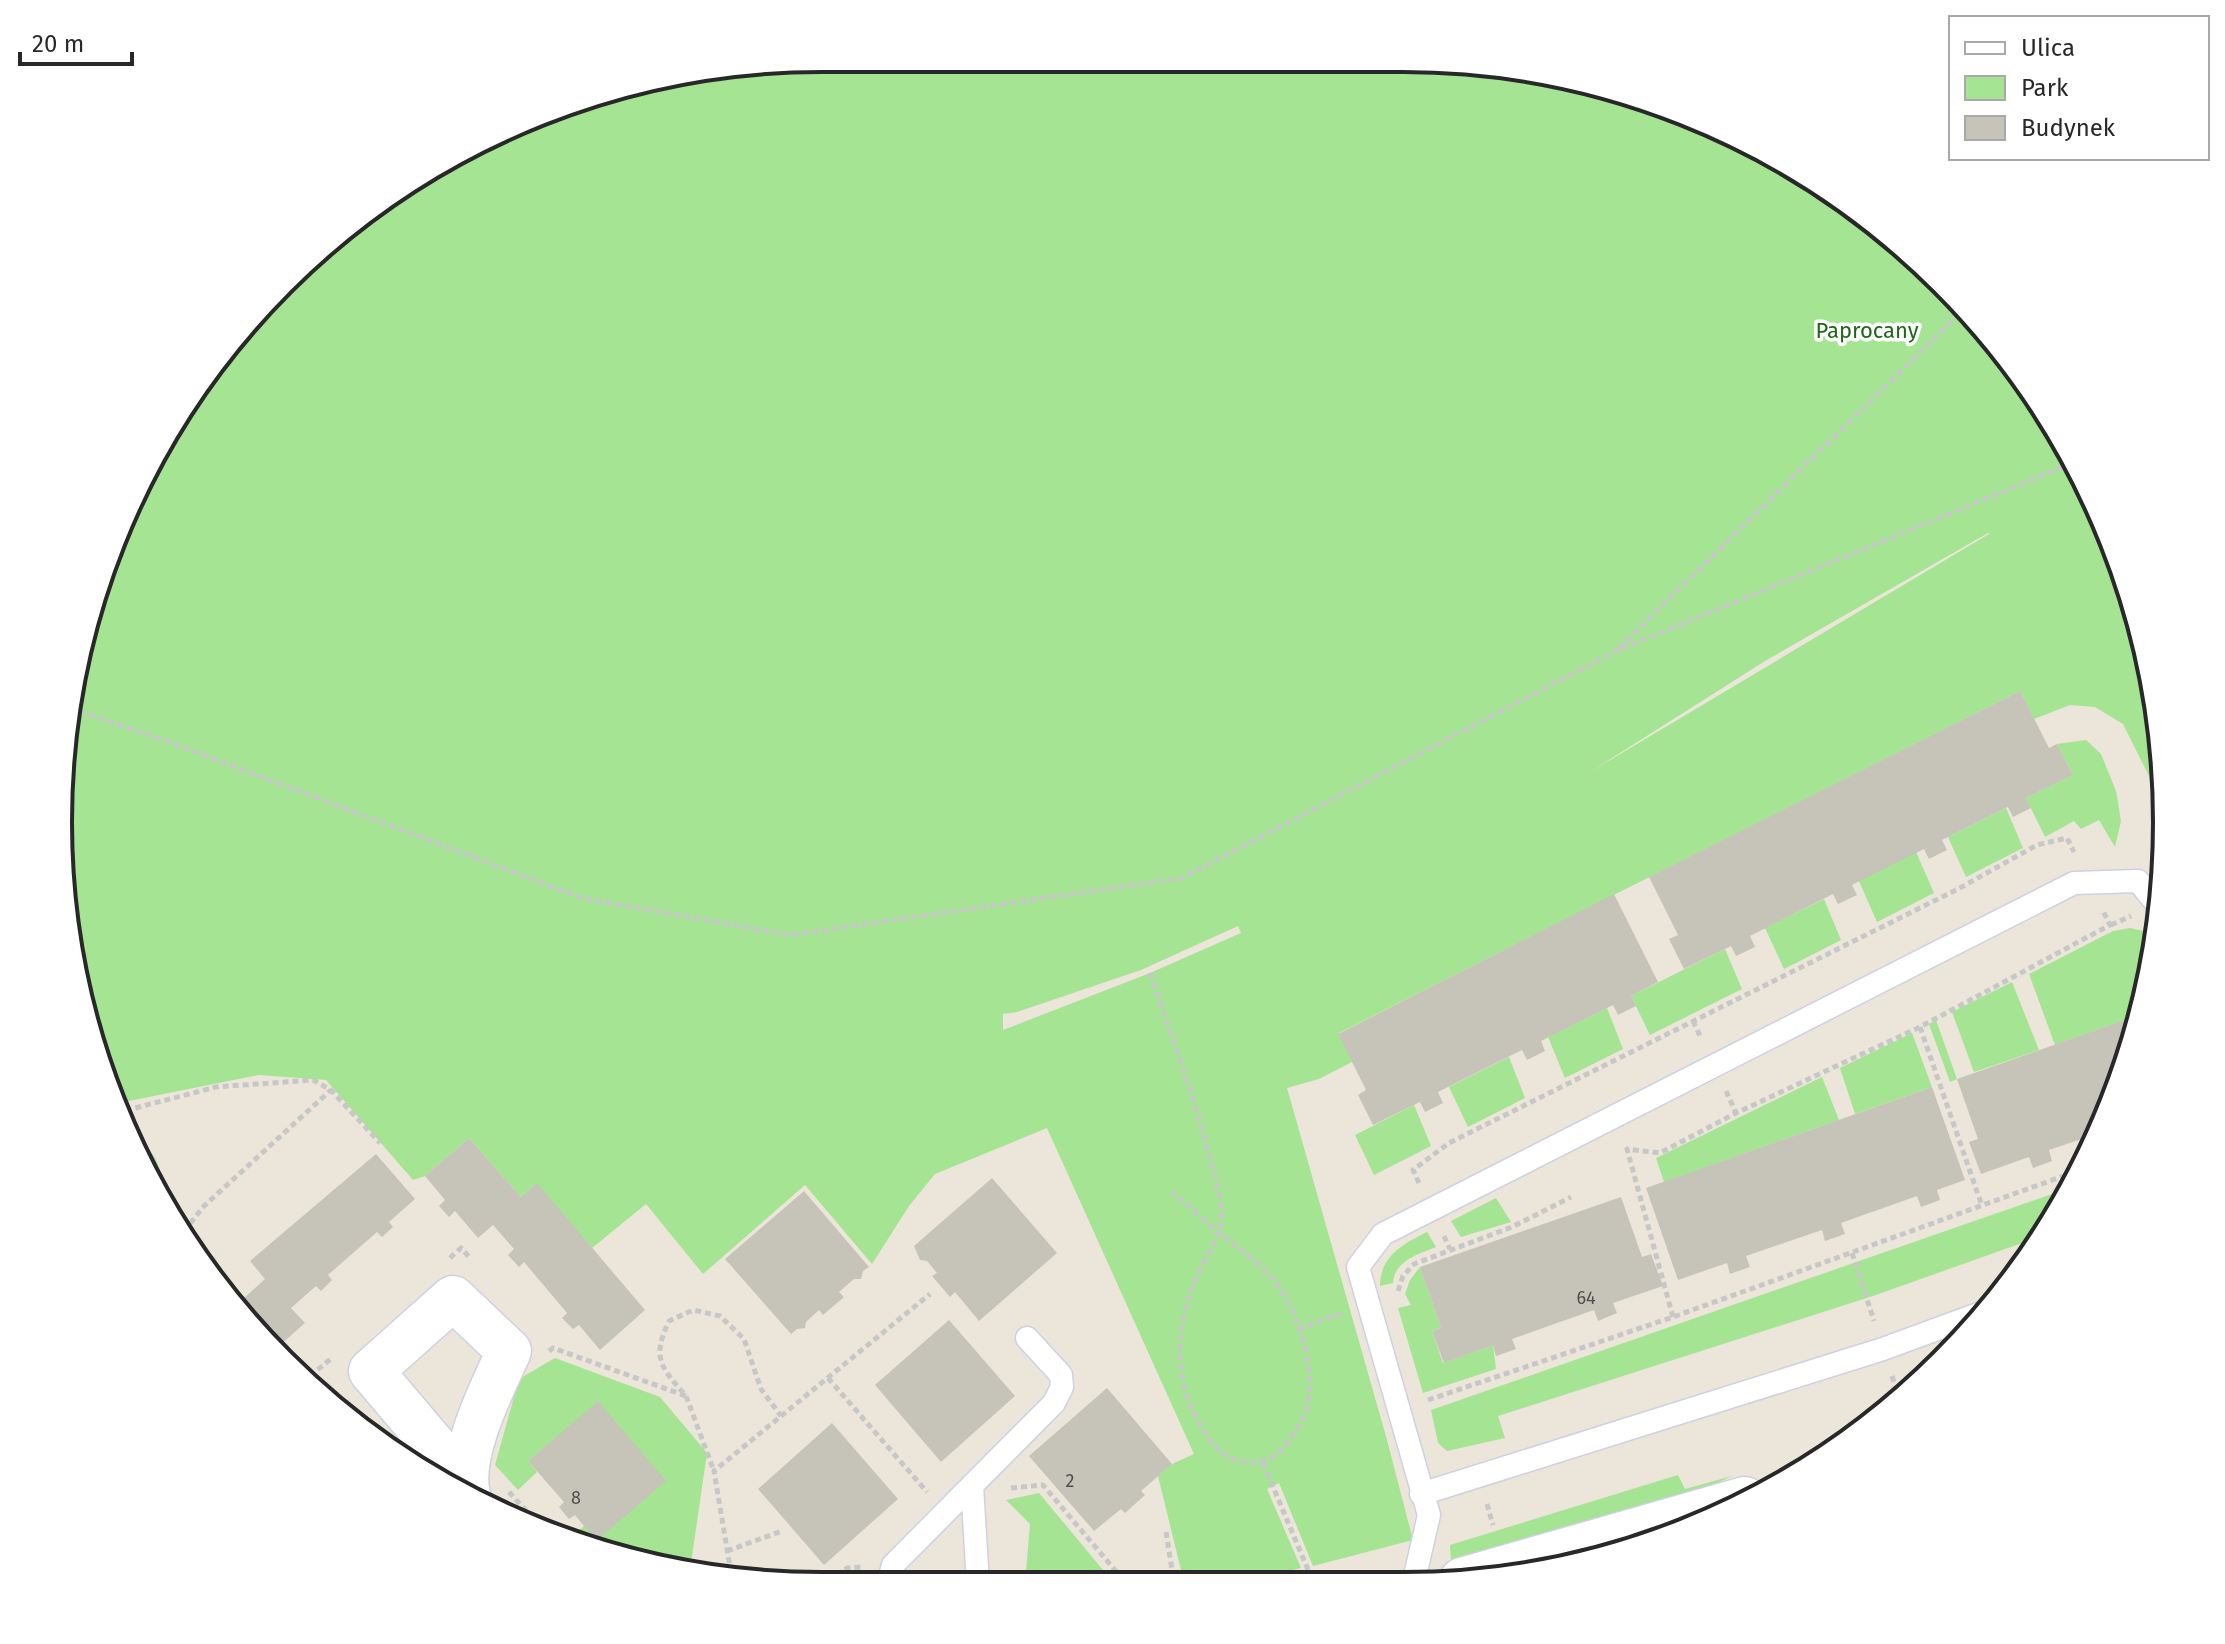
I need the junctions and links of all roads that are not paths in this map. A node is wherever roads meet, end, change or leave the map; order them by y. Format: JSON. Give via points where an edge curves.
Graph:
{"nodes":[{"id":1,"x":2149,"y":894,"type":"edge"},
{"id":2,"x":1965,"y":1319,"type":"edge"},
{"id":3,"x":1027,"y":1338,"type":"dead end"},
{"id":4,"x":972,"y":1486,"type":"junction"},
{"id":5,"x":1421,"y":1494,"type":"junction"},
{"id":6,"x":1692,"y":1514,"type":"edge"},
{"id":7,"x":1525,"y":1562,"type":"edge"},
{"id":8,"x":1416,"y":1571,"type":"edge"},
{"id":9,"x":891,"y":1572,"type":"edge"},
{"id":10,"x":977,"y":1572,"type":"edge"}],
"edges":[{"from":1,"to":5,"type":"lane","via":[[2138,881],[2074,883],[1383,1234],[1358,1267]]},
{"from":2,"to":5,"type":"lane"},
{"from":3,"to":4,"type":"lane","via":[[1061,1375],[1062,1387],[1054,1403]]},
{"from":4,"to":9,"type":"lane"},
{"from":4,"to":10,"type":"lane"},
{"from":5,"to":8,"type":"lane","via":[[1429,1515]]},
{"from":6,"to":7,"type":"street"}]}
